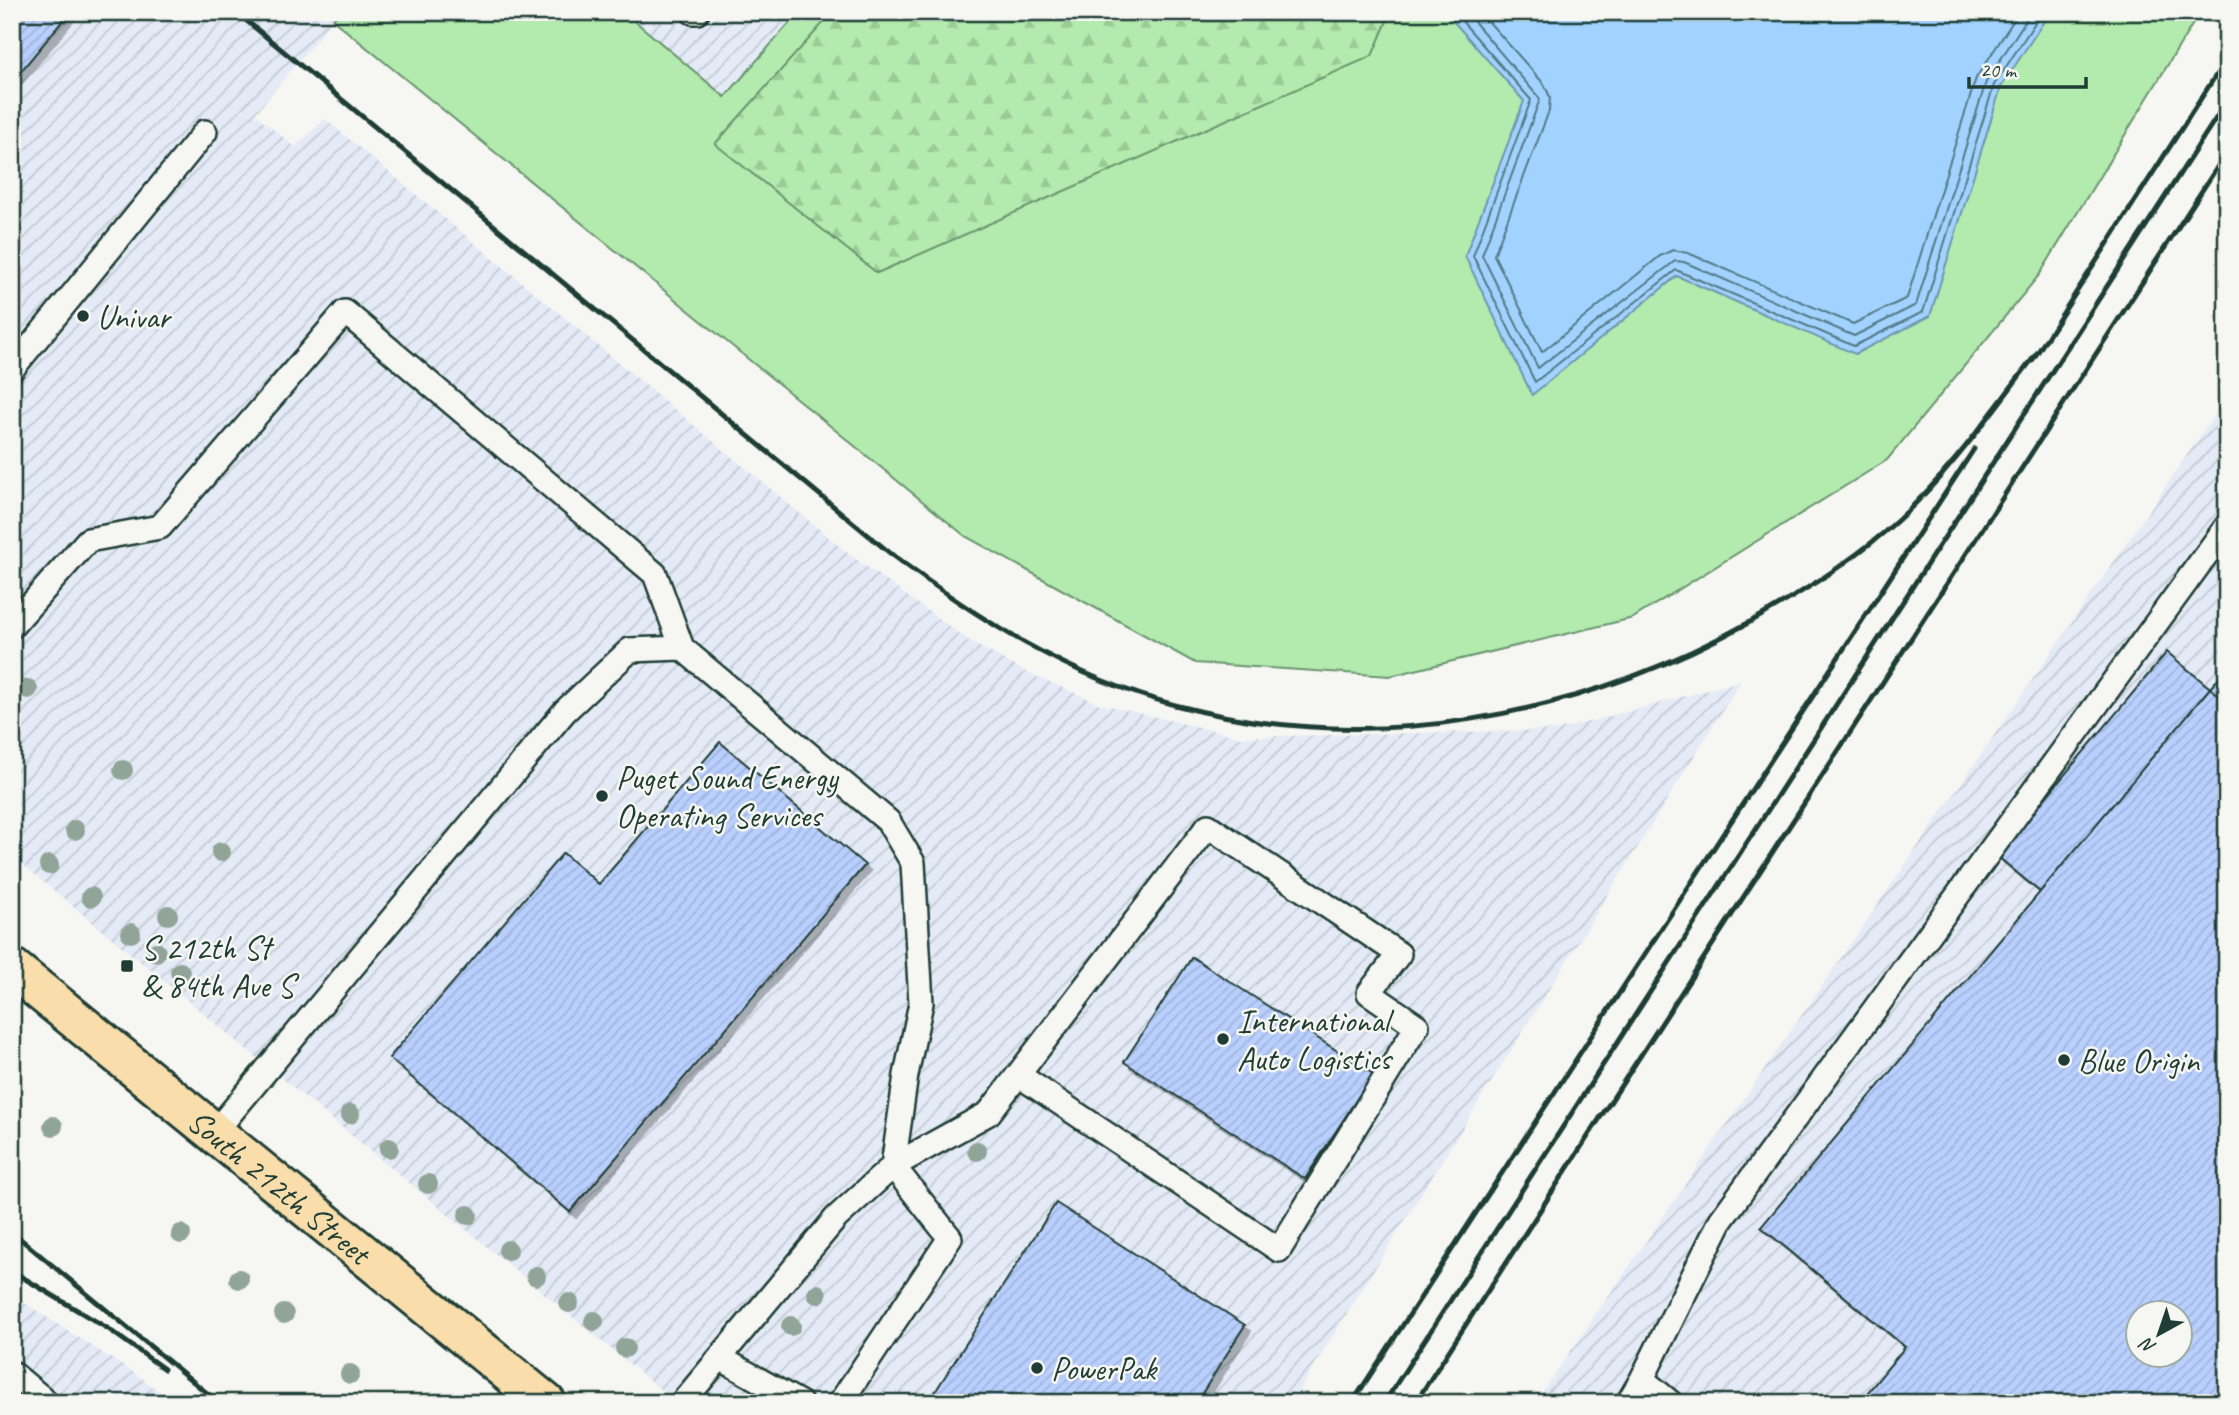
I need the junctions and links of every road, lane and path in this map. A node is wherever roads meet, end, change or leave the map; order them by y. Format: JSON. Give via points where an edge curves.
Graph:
{"nodes":[{"id":1,"x":205,"y":132,"type":"dead end"},
{"id":2,"x":12,"y":369,"type":"edge"},
{"id":3,"x":2227,"y":526,"type":"edge"},
{"id":4,"x":12,"y":626,"type":"edge"},
{"id":5,"x":682,"y":648,"type":"junction"},
{"id":6,"x":12,"y":968,"type":"edge"},
{"id":7,"x":1020,"y":1076,"type":"junction"},
{"id":8,"x":214,"y":1133,"type":"junction"},
{"id":9,"x":893,"y":1166,"type":"junction"},
{"id":10,"x":720,"y":1358,"type":"junction"},
{"id":11,"x":12,"y":1373,"type":"edge"},
{"id":12,"x":1642,"y":1379,"type":"junction"},
{"id":13,"x":48,"y":1403,"type":"edge"},
{"id":14,"x":546,"y":1403,"type":"edge"},
{"id":15,"x":682,"y":1403,"type":"edge"},
{"id":16,"x":800,"y":1403,"type":"edge"},
{"id":17,"x":840,"y":1403,"type":"edge"},
{"id":18,"x":1628,"y":1403,"type":"edge"},
{"id":19,"x":1671,"y":1403,"type":"edge"}],
"edges":[{"from":1,"to":2,"type":"lane"},
{"from":3,"to":12,"type":"lane","via":[[1721,1220]]},
{"from":4,"to":5,"type":"lane","via":[[88,540],[160,527],[345,312],[655,574]]},
{"from":5,"to":8,"type":"lane","via":[[630,650],[565,711]]},
{"from":5,"to":9,"type":"lane","via":[[888,821],[914,863],[921,1003]]},
{"from":6,"to":8,"type":"main road","name":"South 212th Street"},
{"from":7,"to":7,"type":"lane","via":[[1279,1250],[1418,1026],[1369,993],[1399,954],[1208,826]]},
{"from":7,"to":9,"type":"lane","via":[[989,1113]]},
{"from":8,"to":14,"type":"main road","name":"South 212th Street"},
{"from":9,"to":10,"type":"lane","via":[[836,1219]]},
{"from":9,"to":17,"type":"lane","via":[[950,1238]]},
{"from":10,"to":15,"type":"lane"},
{"from":10,"to":16,"type":"lane"},
{"from":11,"to":13,"type":"lane"},
{"from":12,"to":18,"type":"lane"},
{"from":12,"to":19,"type":"lane"}]}
